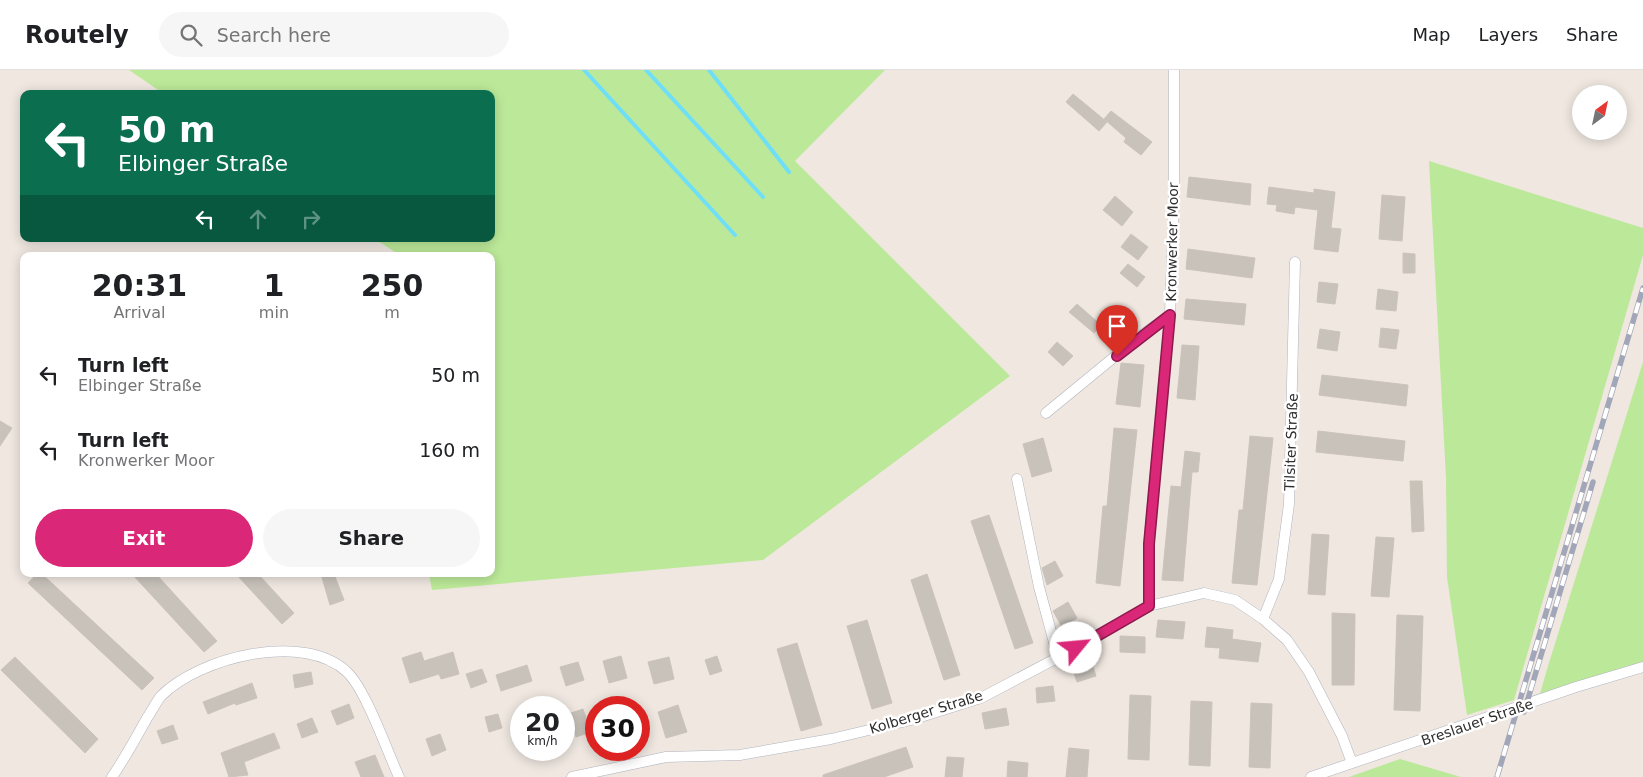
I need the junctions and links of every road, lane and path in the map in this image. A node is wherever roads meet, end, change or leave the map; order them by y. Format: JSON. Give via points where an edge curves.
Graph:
{"nodes":[{"id":1,"x":1174,"y":70,"type":"edge"},
{"id":2,"x":1295,"y":262,"type":"dead end"},
{"id":3,"x":1170,"y":315,"type":"junction"},
{"id":4,"x":1046,"y":413,"type":"dead end"},
{"id":5,"x":1017,"y":479,"type":"dead end"},
{"id":6,"x":1149,"y":606,"type":"junction"},
{"id":7,"x":1263,"y":619,"type":"junction"},
{"id":8,"x":1058,"y":657,"type":"junction"},
{"id":9,"x":1643,"y":667,"type":"edge"},
{"id":10,"x":1352,"y":764,"type":"junction"},
{"id":11,"x":112,"y":777,"type":"edge"},
{"id":12,"x":399,"y":777,"type":"edge"},
{"id":13,"x":572,"y":777,"type":"edge"},
{"id":14,"x":1311,"y":777,"type":"edge"}],
"edges":[{"from":1,"to":3,"type":"street","name":"Kronwerker Moor"},
{"from":2,"to":7,"type":"street","name":"Tilsiter Straße","via":[[1289,504],[1279,579]]},
{"from":3,"to":4,"type":"street","name":"Kronwerker Moor"},
{"from":3,"to":6,"type":"street","via":[[1149,544]]},
{"from":5,"to":8,"type":"street","via":[[1039,587]]},
{"from":6,"to":7,"type":"street","name":"Kolberger Straße","via":[[1204,593],[1234,600]]},
{"from":6,"to":8,"type":"street","name":"Kolberger Straße"},
{"from":7,"to":10,"type":"street","name":"Kolberger Straße","via":[[1287,640],[1309,672],[1342,736]]},
{"from":8,"to":13,"type":"street","name":"Kolberger Straße","via":[[981,698],[831,740],[740,755],[666,756]]},
{"from":9,"to":10,"type":"street","name":"Breslauer Straße"},
{"from":10,"to":14,"type":"street","name":"Breslauer Straße"},
{"from":11,"to":12,"type":"street","via":[[161,696],[182,680],[221,661],[291,651],[323,657],[352,678]]}]}
